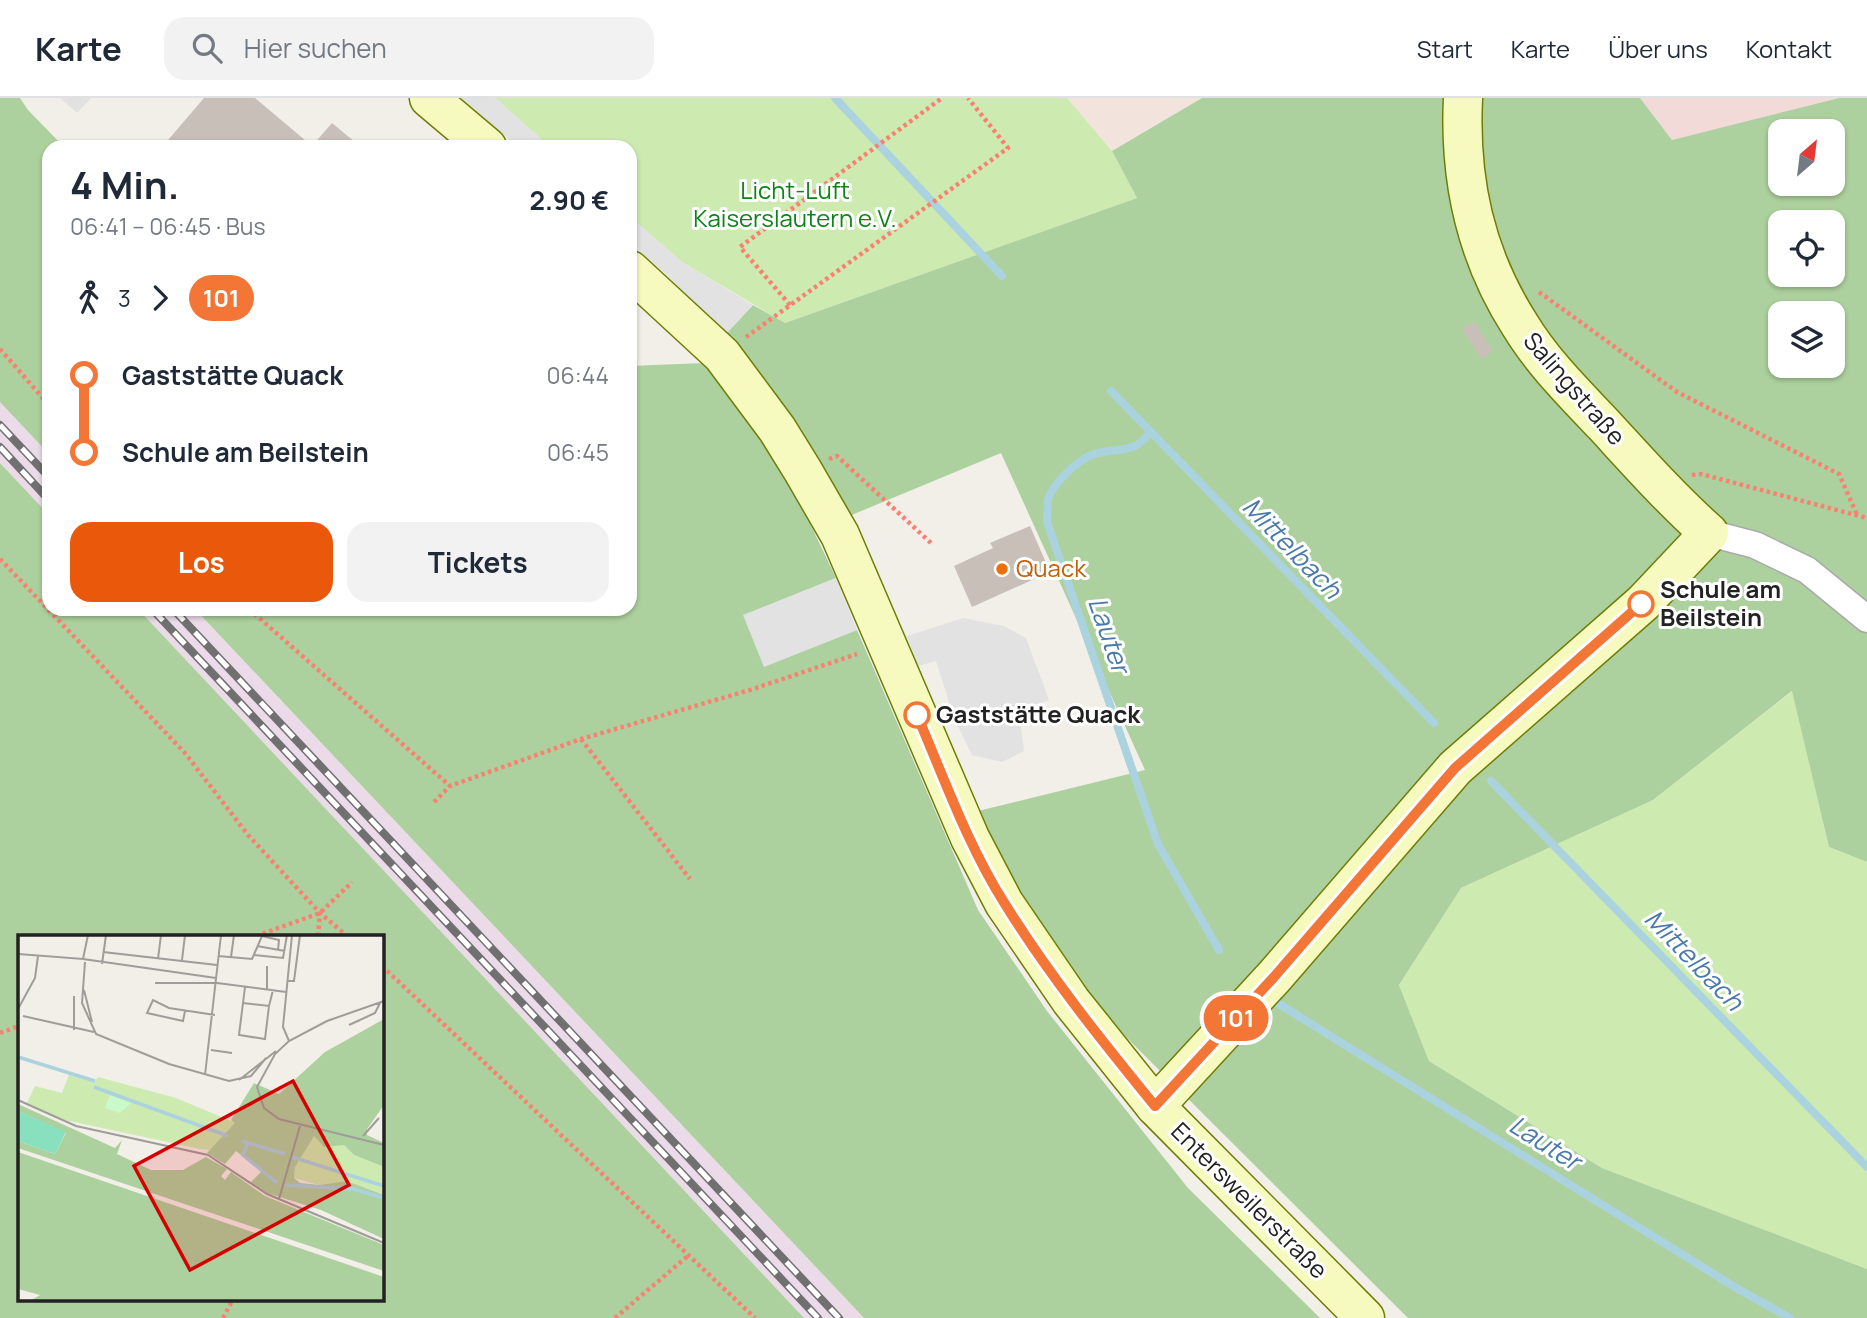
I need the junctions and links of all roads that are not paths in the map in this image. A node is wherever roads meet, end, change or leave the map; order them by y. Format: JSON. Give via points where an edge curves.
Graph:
{"nodes":[{"id":1,"x":429,"y":98,"type":"edge"},
{"id":2,"x":1463,"y":98,"type":"edge"},
{"id":3,"x":479,"y":140,"type":"edge"},
{"id":4,"x":637,"y":276,"type":"edge"},
{"id":5,"x":1709,"y":533,"type":"junction"},
{"id":6,"x":1867,"y":619,"type":"edge"},
{"id":7,"x":1155,"y":1106,"type":"junction"},
{"id":8,"x":1365,"y":1318,"type":"edge"}],
"edges":[{"from":1,"to":3,"type":"main road"},
{"from":2,"to":5,"type":"main road","name":"Salingstraße","via":[[1461,135],[1467,195],[1498,288],[1550,367]]},
{"from":4,"to":7,"type":"main road","name":"Entersweilerstraße","via":[[722,355],[777,429],[840,535],[970,838],[1004,903],[1071,1002]]},
{"from":5,"to":6,"type":"street","via":[[1755,545],[1807,570]]},
{"from":5,"to":7,"type":"main road","via":[[1643,603],[1455,768]]},
{"from":7,"to":8,"type":"main road","name":"Entersweilerstraße"}]}
